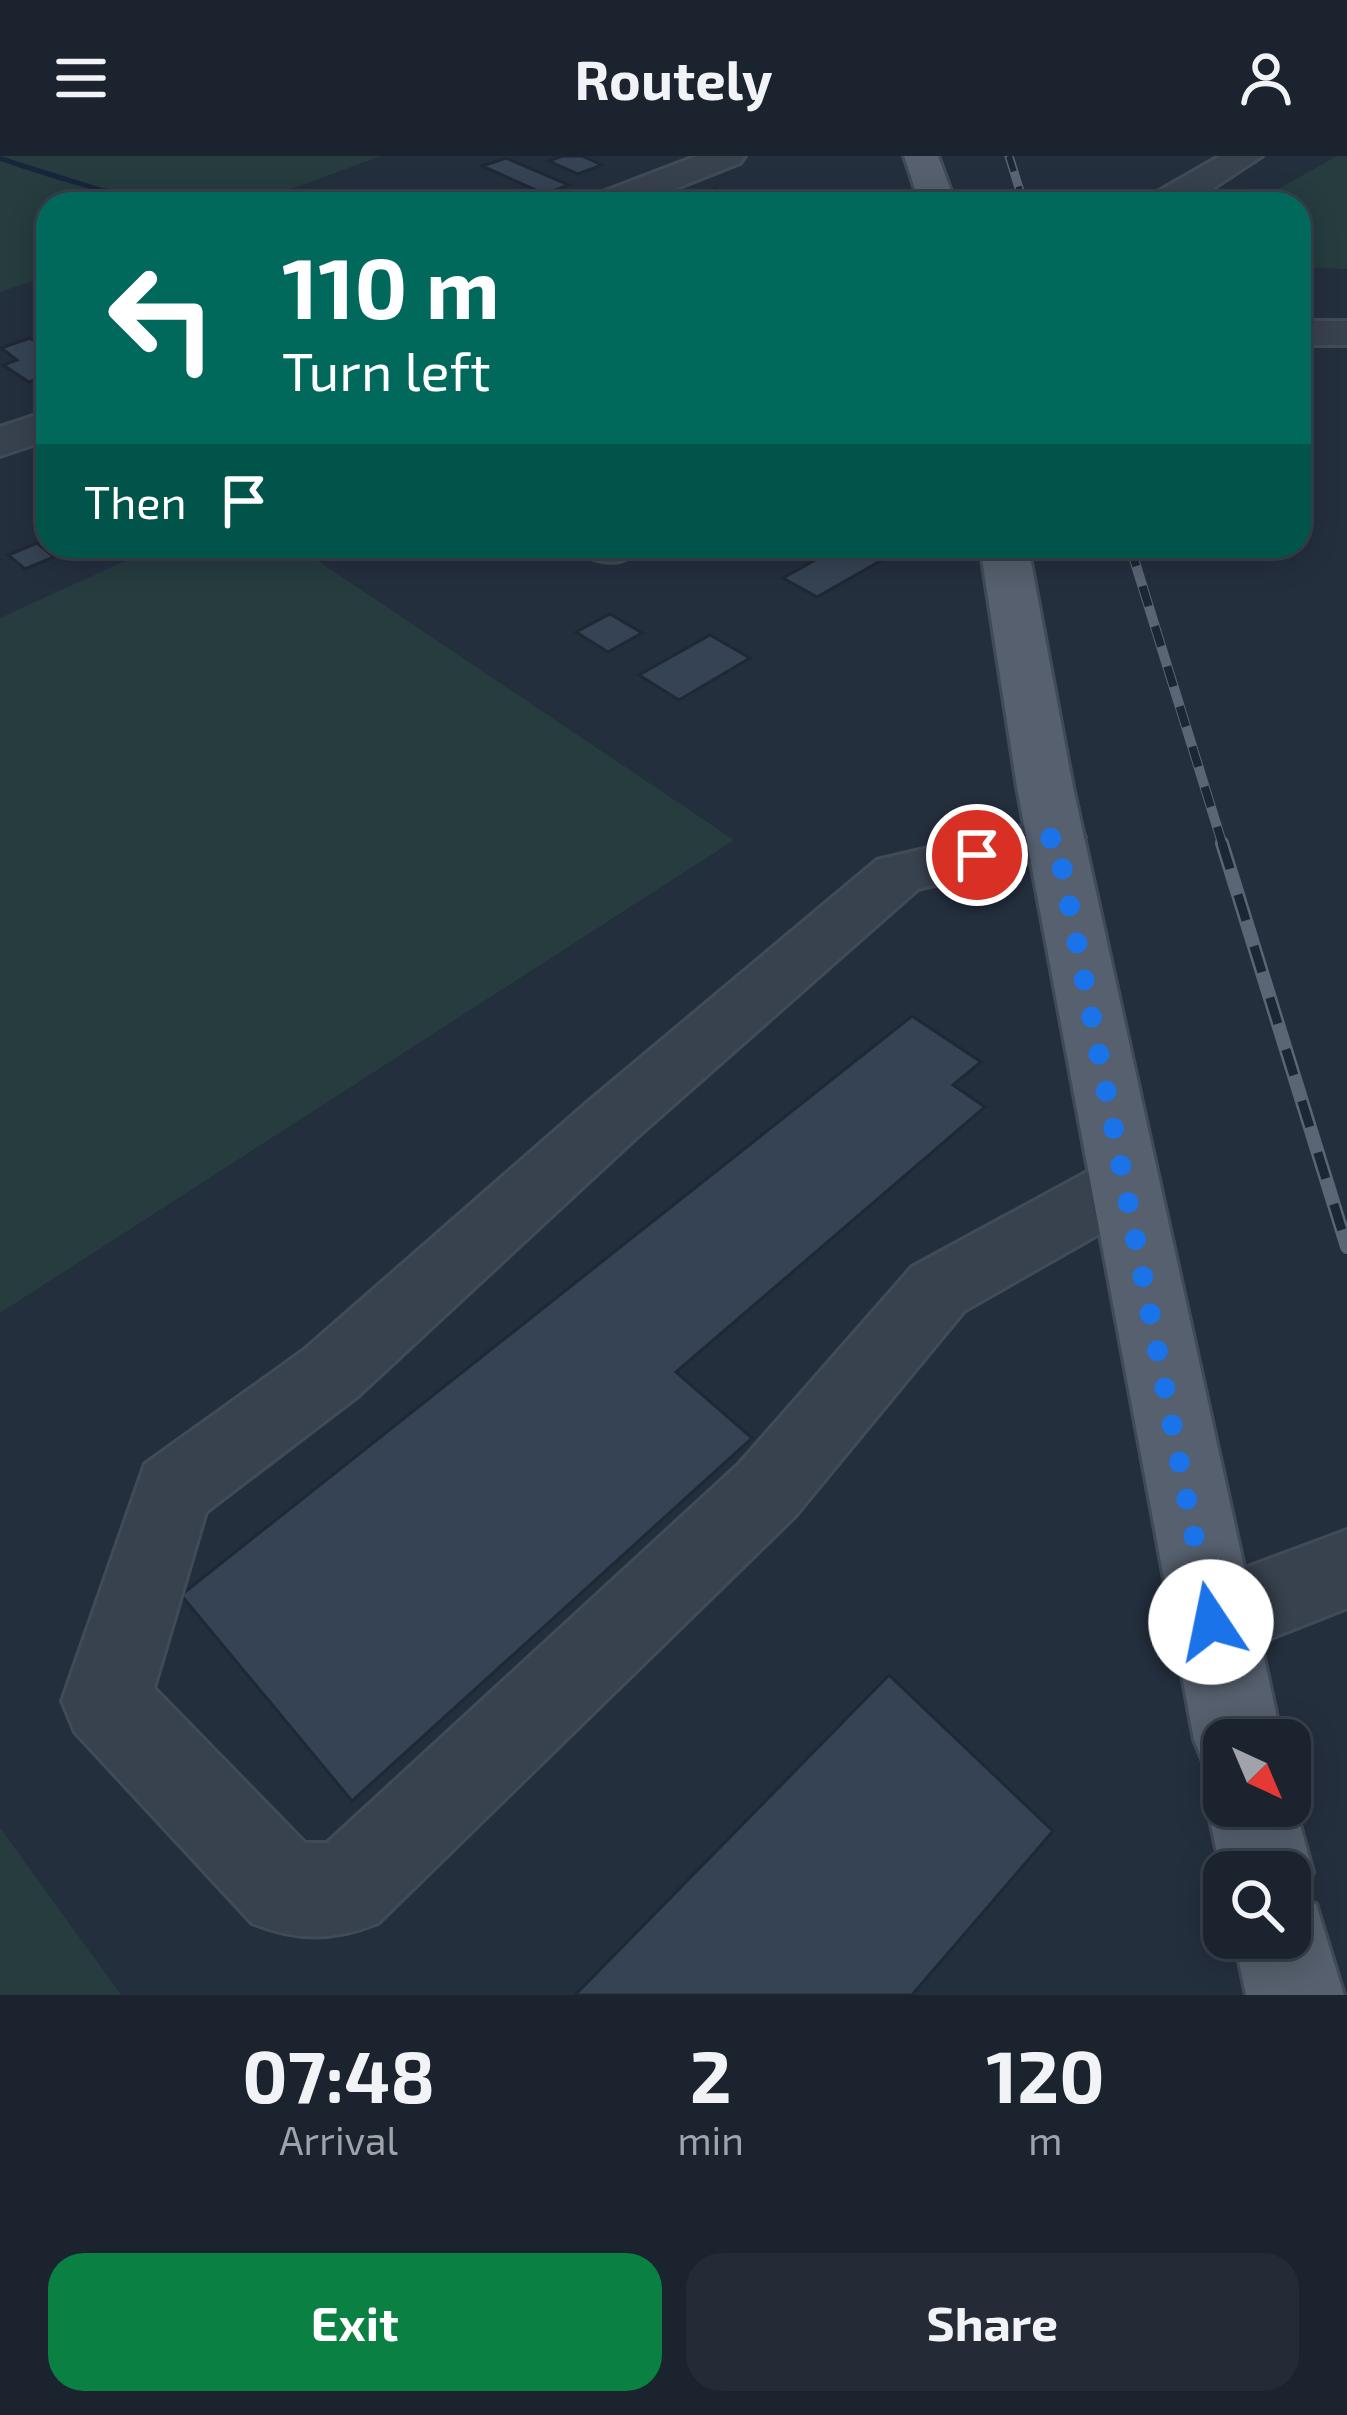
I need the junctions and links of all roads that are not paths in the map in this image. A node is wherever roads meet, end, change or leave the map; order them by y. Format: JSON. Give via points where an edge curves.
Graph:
{"nodes":[{"id":1,"x":725,"y":156,"type":"edge"},
{"id":2,"x":921,"y":156,"type":"edge"},
{"id":3,"x":1245,"y":156,"type":"edge"},
{"id":4,"x":634,"y":192,"type":"edge"},
{"id":5,"x":934,"y":192,"type":"edge"},
{"id":6,"x":1184,"y":192,"type":"edge"},
{"id":7,"x":1311,"y":333,"type":"edge"},
{"id":8,"x":1347,"y":333,"type":"edge"},
{"id":9,"x":36,"y":429,"type":"edge"},
{"id":10,"x":0,"y":443,"type":"edge"},
{"id":11,"x":1006,"y":558,"type":"edge"},
{"id":12,"x":1056,"y":837,"type":"junction"},
{"id":13,"x":1125,"y":1185,"type":"junction"},
{"id":14,"x":1347,"y":1569,"type":"edge"},
{"id":15,"x":1211,"y":1622,"type":"junction"},
{"id":16,"x":1233,"y":1719,"type":"edge"},
{"id":17,"x":1286,"y":1959,"type":"edge"},
{"id":18,"x":1294,"y":1995,"type":"edge"}],
"edges":[{"from":1,"to":4,"type":"street"},
{"from":2,"to":5,"type":"main road"},
{"from":3,"to":6,"type":"street"},
{"from":7,"to":8,"type":"street"},
{"from":9,"to":10,"type":"street"},
{"from":11,"to":12,"type":"main road"},
{"from":12,"to":13,"type":"main road"},
{"from":12,"to":13,"type":"street","via":[[898,874],[331,1373],[173,1490],[106,1701],[285,1890],[345,1890],[767,1490],[938,1289]]},
{"from":13,"to":15,"type":"main road"},
{"from":14,"to":15,"type":"street"},
{"from":15,"to":16,"type":"main road"},
{"from":17,"to":18,"type":"main road"}]}
